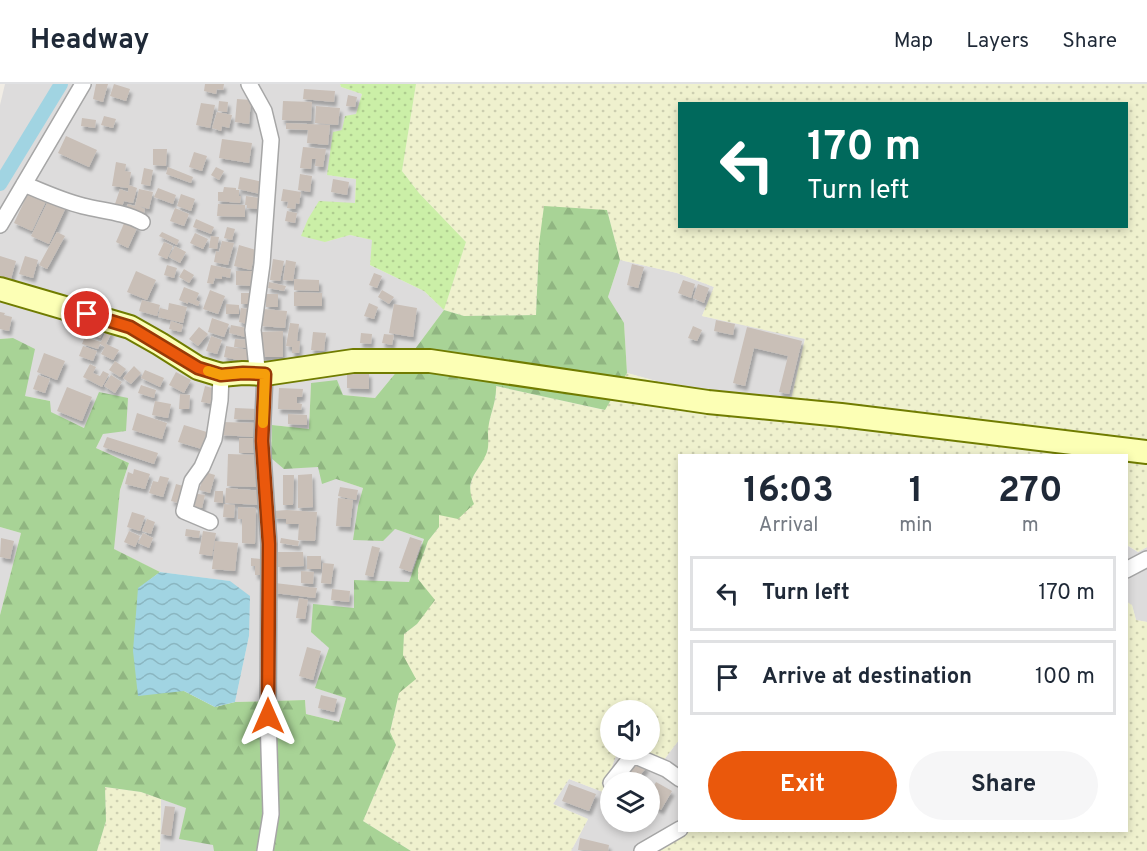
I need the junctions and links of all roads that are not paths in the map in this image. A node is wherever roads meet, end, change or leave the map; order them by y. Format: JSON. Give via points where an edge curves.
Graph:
{"nodes":[{"id":1,"x":83,"y":84,"type":"edge"},
{"id":2,"x":249,"y":84,"type":"edge"},
{"id":3,"x":24,"y":184,"type":"junction"},
{"id":4,"x":142,"y":222,"type":"dead end"},
{"id":5,"x":0,"y":225,"type":"edge"},
{"id":6,"x":0,"y":289,"type":"edge"},
{"id":7,"x":265,"y":374,"type":"junction"},
{"id":8,"x":221,"y":375,"type":"junction"},
{"id":9,"x":1147,"y":452,"type":"edge"},
{"id":10,"x":210,"y":522,"type":"dead end"},
{"id":11,"x":1147,"y":559,"type":"edge"},
{"id":12,"x":1128,"y":569,"type":"edge"},
{"id":13,"x":619,"y":772,"type":"edge"},
{"id":14,"x":678,"y":778,"type":"edge"},
{"id":15,"x":678,"y":830,"type":"edge"},
{"id":16,"x":265,"y":851,"type":"edge"},
{"id":17,"x":642,"y":851,"type":"edge"}],
"edges":[{"from":1,"to":3,"type":"street"},
{"from":2,"to":7,"type":"street","via":[[264,111],[271,140],[253,330],[257,368]]},
{"from":3,"to":4,"type":"street","via":[[82,206],[121,213]]},
{"from":3,"to":5,"type":"street"},
{"from":6,"to":8,"type":"main road","via":[[130,327],[198,368]]},
{"from":7,"to":8,"type":"main road"},
{"from":7,"to":9,"type":"main road","via":[[353,361],[430,361],[708,402]]},
{"from":7,"to":16,"type":"street","via":[[262,441],[269,544],[271,814]]},
{"from":8,"to":10,"type":"street","via":[[214,439],[192,482],[184,511]]},
{"from":11,"to":12,"type":"street"},
{"from":13,"to":14,"type":"street","via":[[633,755]]},
{"from":15,"to":17,"type":"street"}]}
